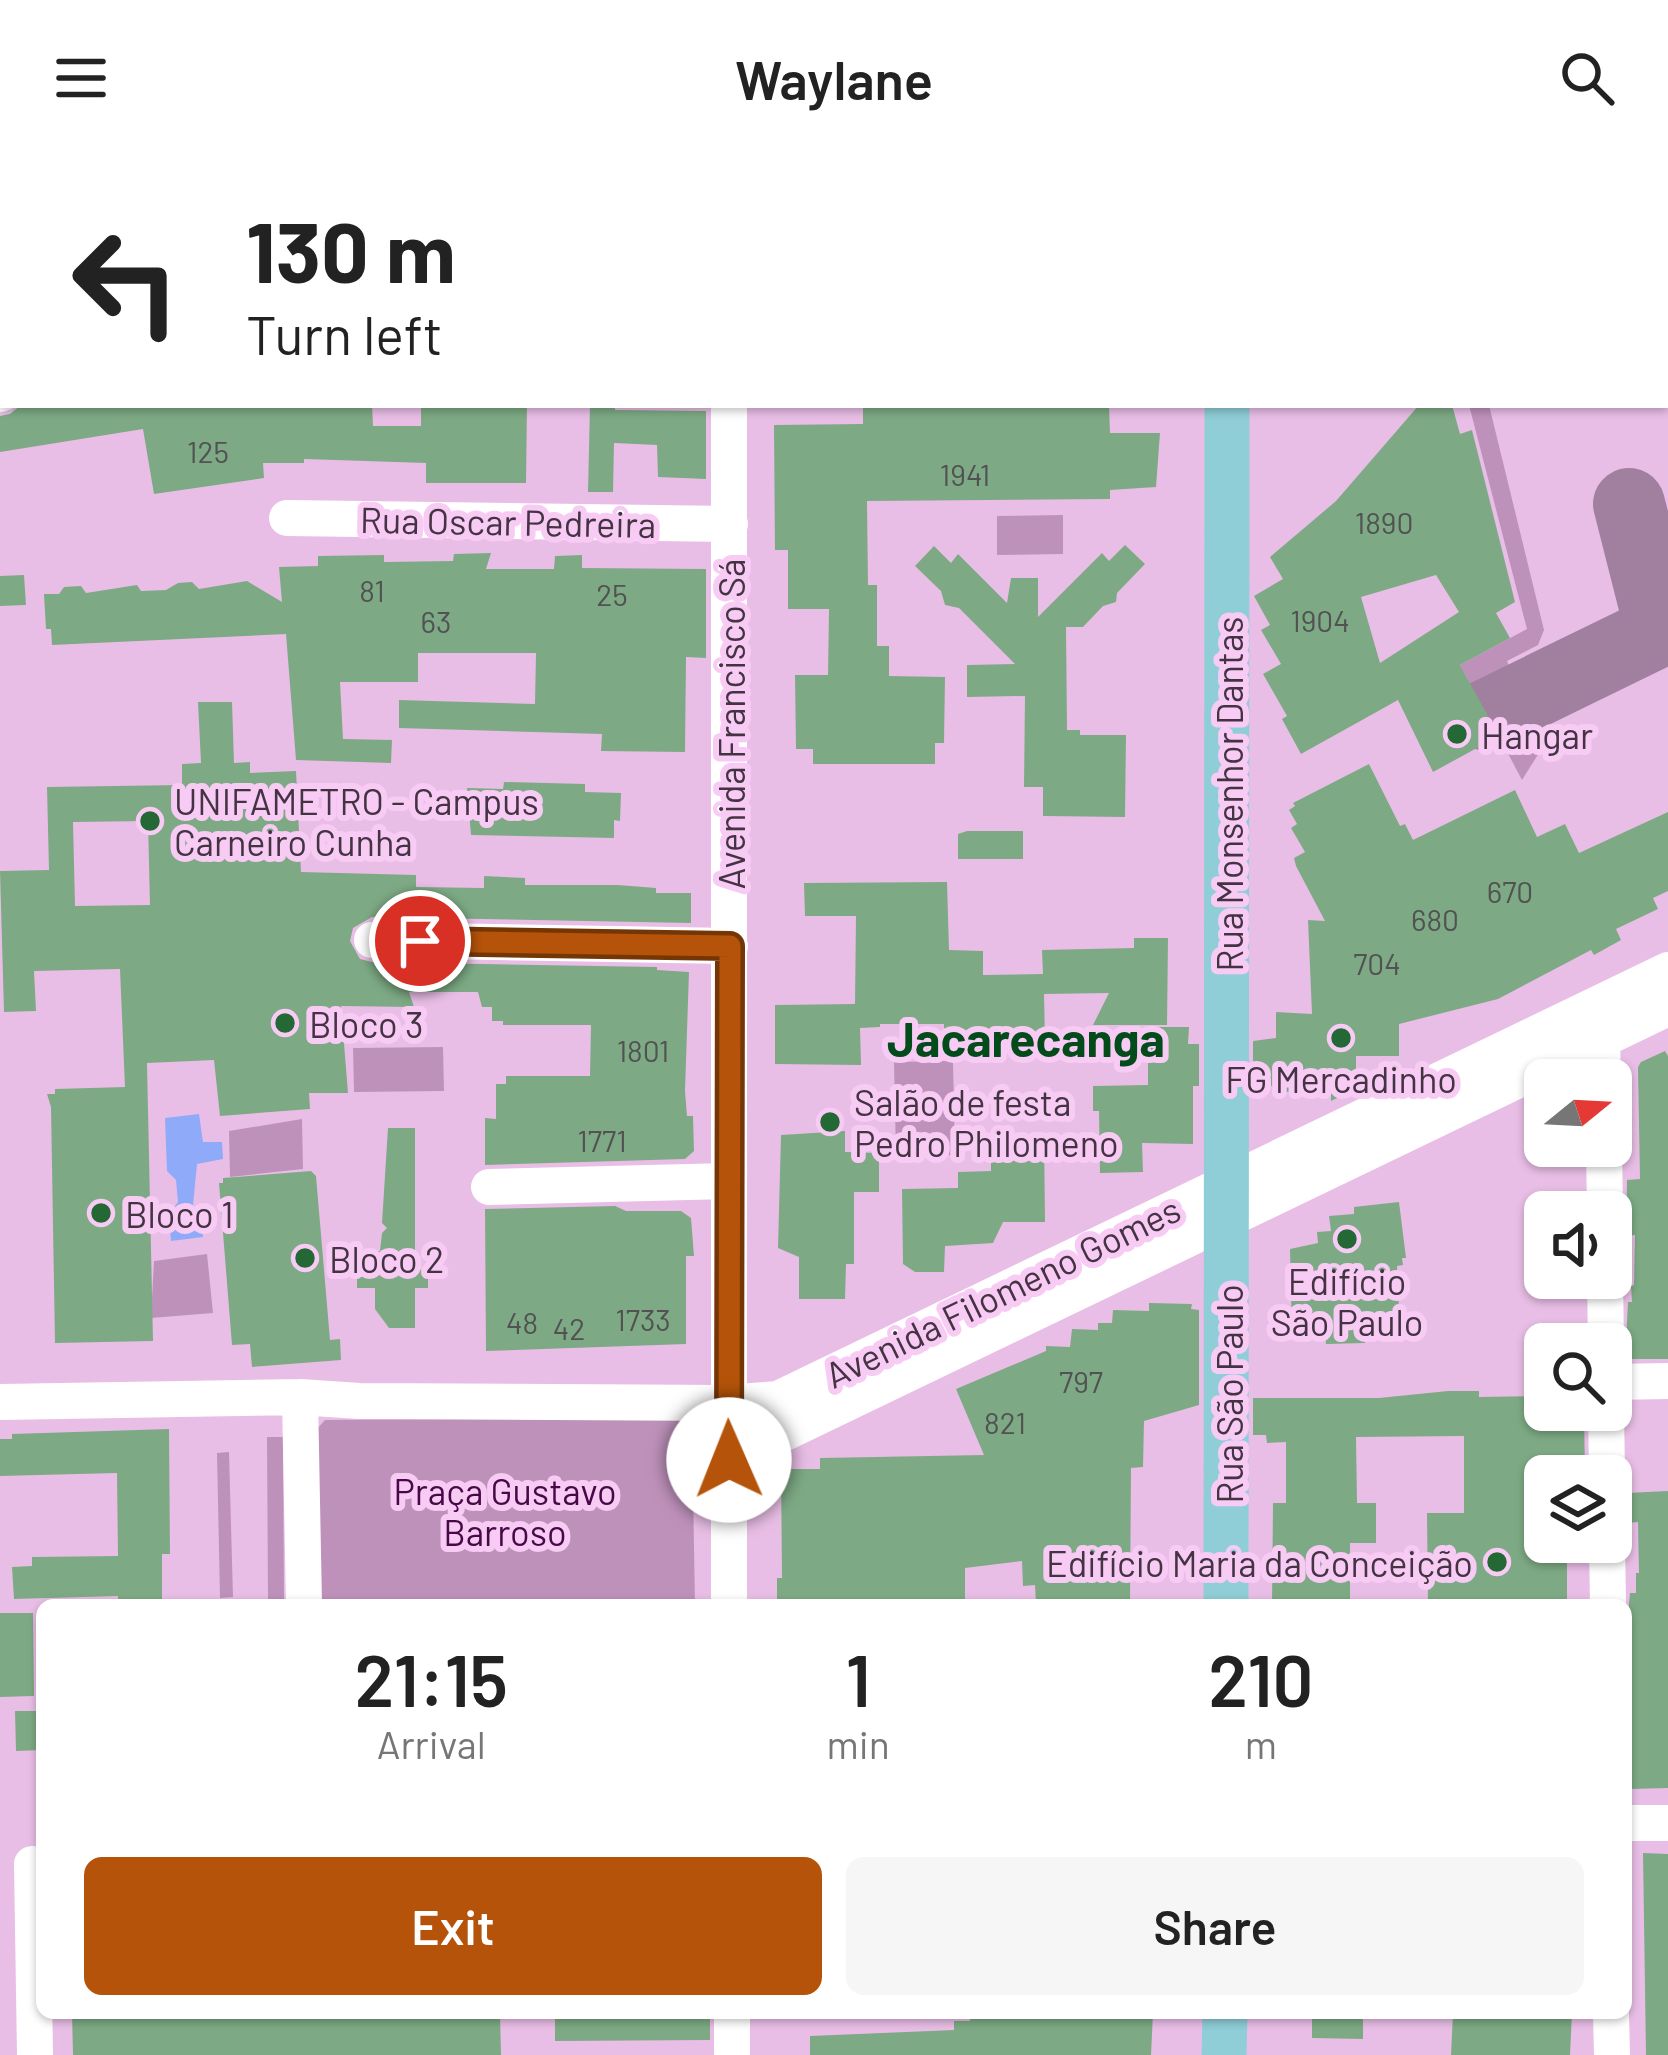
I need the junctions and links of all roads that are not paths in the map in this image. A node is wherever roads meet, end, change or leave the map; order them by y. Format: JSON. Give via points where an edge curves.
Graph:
{"nodes":[{"id":1,"x":729,"y":408,"type":"edge"},
{"id":2,"x":1227,"y":408,"type":"edge"},
{"id":3,"x":287,"y":518,"type":"dead end"},
{"id":4,"x":730,"y":524,"type":"junction"},
{"id":5,"x":372,"y":940,"type":"dead end"},
{"id":6,"x":730,"y":946,"type":"junction"},
{"id":7,"x":1668,"y":970,"type":"edge"},
{"id":8,"x":1668,"y":1008,"type":"edge"},
{"id":9,"x":1597,"y":1023,"type":"junction"},
{"id":10,"x":1601,"y":1059,"type":"edge"},
{"id":11,"x":729,"y":1181,"type":"junction"},
{"id":12,"x":489,"y":1187,"type":"dead end"},
{"id":13,"x":1229,"y":1202,"type":"junction"},
{"id":14,"x":1668,"y":1381,"type":"edge"},
{"id":15,"x":1632,"y":1382,"type":"edge"},
{"id":16,"x":300,"y":1397,"type":"junction"},
{"id":17,"x":0,"y":1402,"type":"edge"},
{"id":18,"x":728,"y":1403,"type":"junction"},
{"id":19,"x":729,"y":1460,"type":"junction"},
{"id":20,"x":1607,"y":1563,"type":"edge"},
{"id":21,"x":304,"y":1599,"type":"edge"},
{"id":22,"x":729,"y":1599,"type":"edge"},
{"id":23,"x":1226,"y":1599,"type":"edge"},
{"id":24,"x":1608,"y":1599,"type":"edge"},
{"id":25,"x":1632,"y":1823,"type":"edge"},
{"id":26,"x":1668,"y":1823,"type":"edge"},
{"id":27,"x":25,"y":1864,"type":"edge"},
{"id":28,"x":732,"y":2019,"type":"edge"},
{"id":29,"x":1225,"y":2019,"type":"edge"},
{"id":30,"x":1611,"y":2019,"type":"edge"},
{"id":31,"x":34,"y":2055,"type":"edge"},
{"id":32,"x":732,"y":2055,"type":"edge"},
{"id":33,"x":1224,"y":2055,"type":"edge"},
{"id":34,"x":1612,"y":2055,"type":"edge"}],
"edges":[{"from":1,"to":4,"type":"street","name":"Avenida Francisco Sá"},
{"from":2,"to":13,"type":"main road","name":"Rua Monsenhor Dantas"},
{"from":3,"to":4,"type":"street","name":"Rua Oscar Pedreira"},
{"from":4,"to":6,"type":"street","name":"Avenida Francisco Sá"},
{"from":5,"to":6,"type":"street"},
{"from":6,"to":11,"type":"street","name":"Avenida Francisco Sá"},
{"from":7,"to":9,"type":"street","name":"Avenida Filomeno Gomes"},
{"from":8,"to":9,"type":"street","name":"Avenida Filomeno Gomes"},
{"from":9,"to":10,"type":"street"},
{"from":9,"to":13,"type":"street","name":"Avenida Filomeno Gomes"},
{"from":11,"to":12,"type":"street"},
{"from":11,"to":18,"type":"street","name":"Avenida Francisco Sá"},
{"from":13,"to":18,"type":"street","name":"Avenida Filomeno Gomes","via":[[778,1399]]},
{"from":13,"to":19,"type":"street","name":"Avenida Filomeno Gomes"},
{"from":13,"to":23,"type":"main road","name":"Rua São Paulo"},
{"from":14,"to":15,"type":"street"},
{"from":16,"to":17,"type":"street","name":"Avenida Filomeno Gomes"},
{"from":16,"to":18,"type":"street","name":"Avenida Filomeno Gomes"},
{"from":16,"to":21,"type":"street"},
{"from":18,"to":19,"type":"street","name":"Avenida Francisco Sá"},
{"from":19,"to":22,"type":"street","name":"Avenida Francisco Sá"},
{"from":20,"to":24,"type":"street"},
{"from":25,"to":26,"type":"street"},
{"from":27,"to":31,"type":"street"},
{"from":28,"to":32,"type":"street"},
{"from":29,"to":33,"type":"main road"},
{"from":30,"to":34,"type":"street"}]}
